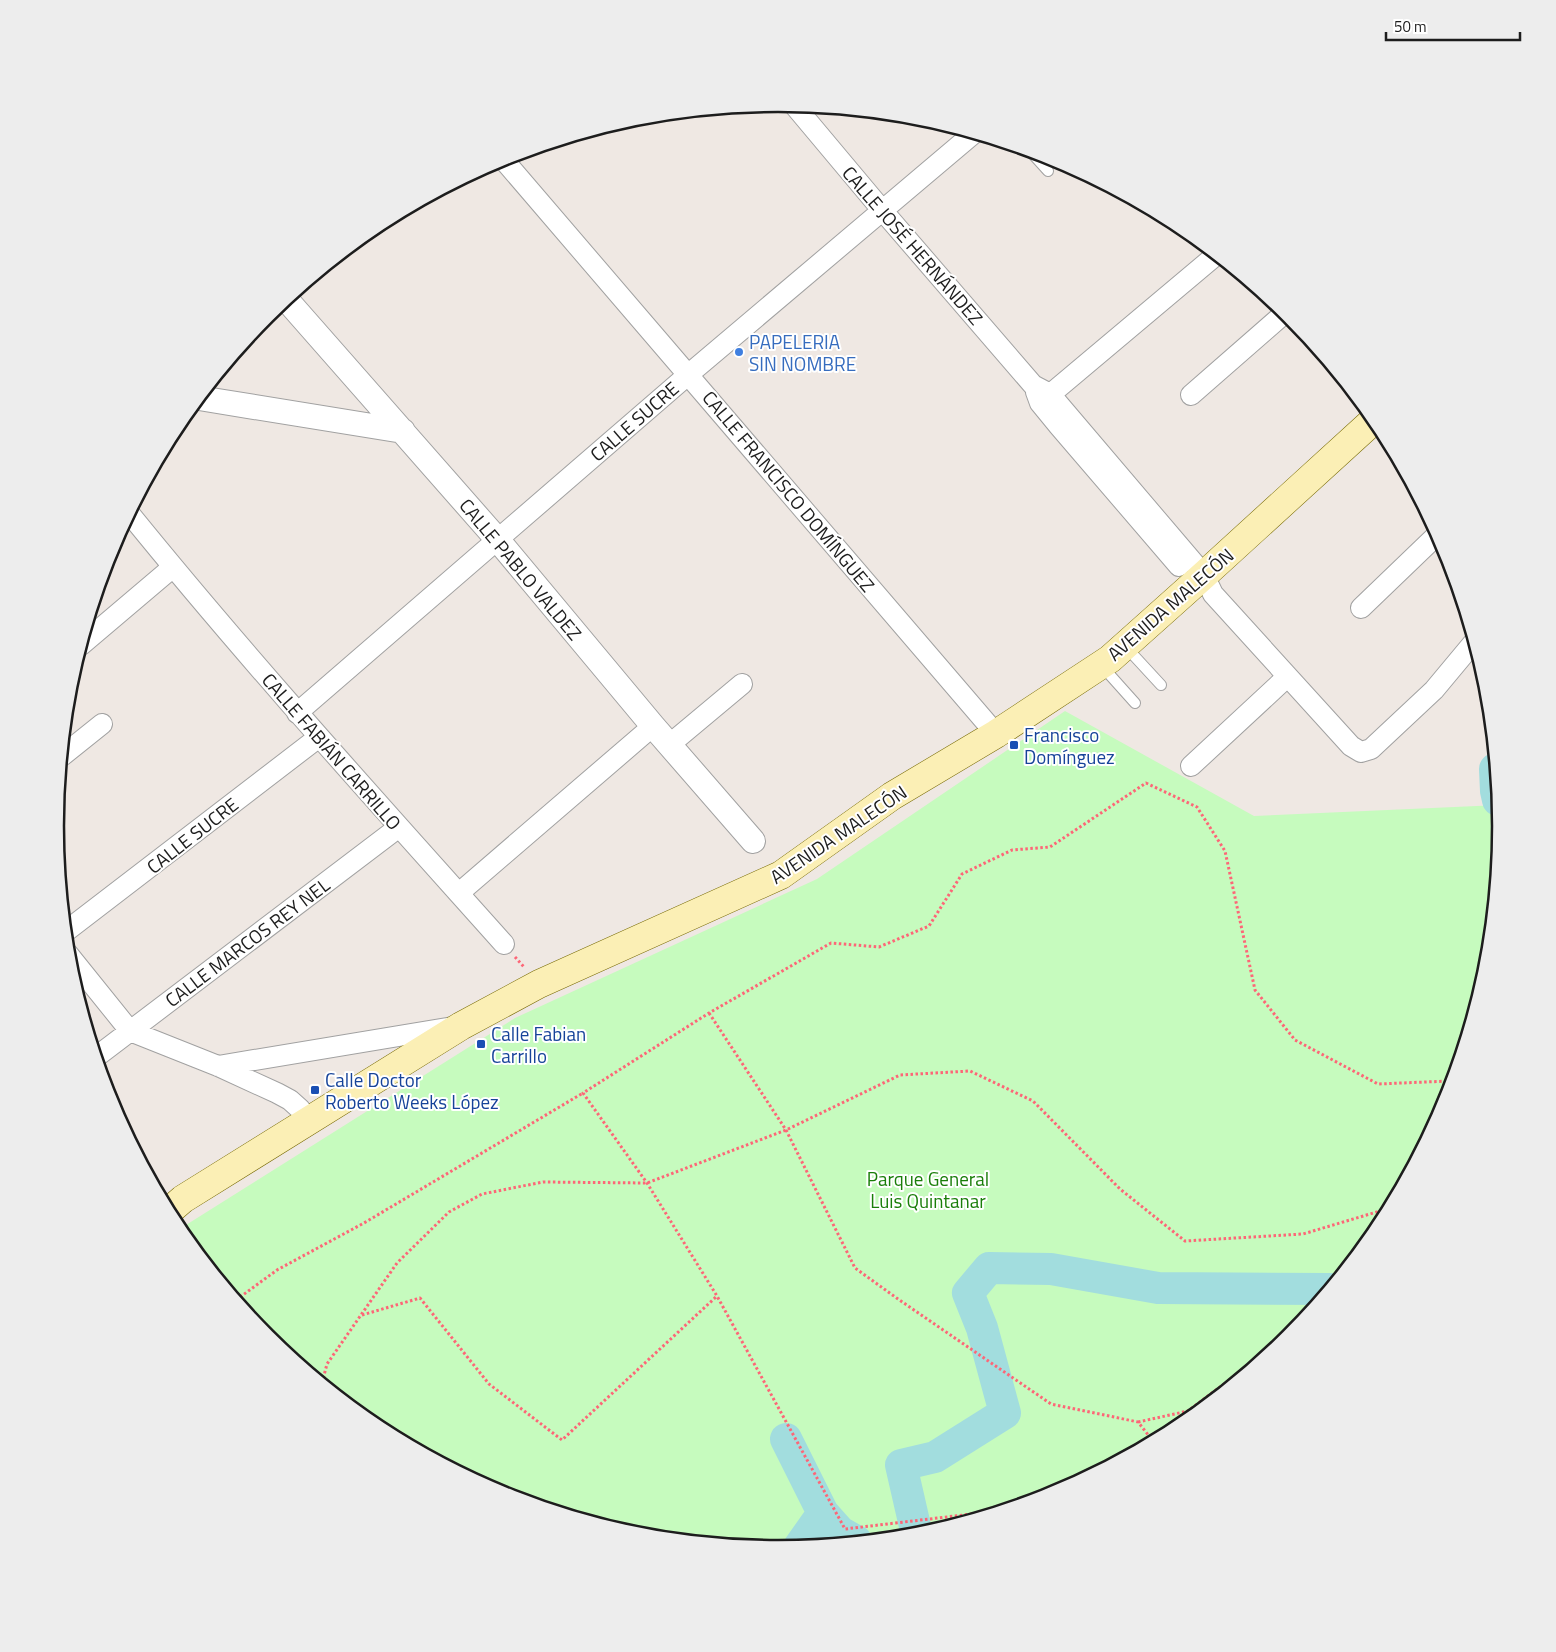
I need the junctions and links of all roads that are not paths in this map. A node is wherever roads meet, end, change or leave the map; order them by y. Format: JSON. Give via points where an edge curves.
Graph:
{"nodes":[{"id":1,"x":801,"y":112,"type":"edge"},
{"id":2,"x":969,"y":138,"type":"edge"},
{"id":3,"x":1040,"y":162,"type":"edge"},
{"id":4,"x":508,"y":165,"type":"edge"},
{"id":5,"x":1048,"y":171,"type":"dead end"},
{"id":6,"x":882,"y":210,"type":"junction"},
{"id":7,"x":1212,"y":258,"type":"edge"},
{"id":8,"x":291,"y":304,"type":"edge"},
{"id":9,"x":1279,"y":318,"type":"edge"},
{"id":10,"x":689,"y":374,"type":"junction"},
{"id":11,"x":1041,"y":394,"type":"junction"},
{"id":12,"x":1191,"y":395,"type":"dead end"},
{"id":13,"x":205,"y":399,"type":"edge"},
{"id":14,"x":1369,"y":425,"type":"edge"},
{"id":15,"x":404,"y":432,"type":"junction"},
{"id":16,"x":133,"y":518,"type":"edge"},
{"id":17,"x":497,"y":539,"type":"junction"},
{"id":18,"x":1432,"y":540,"type":"edge"},
{"id":19,"x":173,"y":567,"type":"junction"},
{"id":20,"x":1204,"y":585,"type":"junction"},
{"id":21,"x":1360,"y":608,"type":"dead end"},
{"id":22,"x":89,"y":638,"type":"edge"},
{"id":23,"x":1125,"y":646,"type":"junction"},
{"id":24,"x":1470,"y":647,"type":"edge"},
{"id":25,"x":1101,"y":665,"type":"junction"},
{"id":26,"x":1286,"y":677,"type":"junction"},
{"id":27,"x":742,"y":684,"type":"dead end"},
{"id":28,"x":1161,"y":685,"type":"dead end"},
{"id":29,"x":1135,"y":703,"type":"dead end"},
{"id":30,"x":297,"y":713,"type":"junction"},
{"id":31,"x":102,"y":724,"type":"dead end"},
{"id":32,"x":653,"y":726,"type":"junction"},
{"id":33,"x":996,"y":734,"type":"junction"},
{"id":34,"x":319,"y":737,"type":"junction"},
{"id":35,"x":669,"y":745,"type":"junction"},
{"id":36,"x":68,"y":751,"type":"edge"},
{"id":37,"x":1191,"y":766,"type":"dead end"},
{"id":38,"x":399,"y":827,"type":"junction"},
{"id":39,"x":753,"y":841,"type":"dead end"},
{"id":40,"x":458,"y":894,"type":"junction"},
{"id":41,"x":71,"y":928,"type":"edge"},
{"id":42,"x":504,"y":944,"type":"road end"},
{"id":43,"x":77,"y":965,"type":"edge"},
{"id":44,"x":461,"y":1026,"type":"junction"},
{"id":45,"x":130,"y":1031,"type":"junction"},
{"id":46,"x":101,"y":1053,"type":"edge"},
{"id":47,"x":218,"y":1066,"type":"junction"},
{"id":48,"x":308,"y":1120,"type":"junction"},
{"id":49,"x":174,"y":1207,"type":"edge"}],
"edges":[{"from":1,"to":6,"type":"street","name":"CALLE JOSÉ HERNÁNDEZ"},
{"from":2,"to":6,"type":"street","name":"CALLE SUCRE"},
{"from":3,"to":5,"type":"lane"},
{"from":4,"to":10,"type":"street","name":"CALLE FRANCISCO DOMÍNGUEZ"},
{"from":6,"to":10,"type":"street","name":"CALLE SUCRE"},
{"from":6,"to":11,"type":"street","name":"CALLE JOSÉ HERNÁNDEZ"},
{"from":7,"to":11,"type":"street"},
{"from":8,"to":15,"type":"street","name":"CALLE PABLO VALDEZ"},
{"from":9,"to":12,"type":"street"},
{"from":10,"to":17,"type":"street","name":"CALLE SUCRE"},
{"from":10,"to":33,"type":"street","name":"CALLE FRANCISCO DOMÍNGUEZ"},
{"from":11,"to":20,"type":"street","name":"CALLE JOSÉ HERNÁNDEZ"},
{"from":13,"to":15,"type":"street"},
{"from":14,"to":20,"type":"main road","name":"AVENIDA MALECÓN"},
{"from":15,"to":17,"type":"street","name":"CALLE PABLO VALDEZ"},
{"from":16,"to":19,"type":"street","name":"CALLE FABIÁN CARRILLO"},
{"from":17,"to":30,"type":"street","name":"CALLE SUCRE"},
{"from":17,"to":32,"type":"street","name":"CALLE PABLO VALDEZ"},
{"from":18,"to":21,"type":"street"},
{"from":19,"to":22,"type":"street"},
{"from":19,"to":30,"type":"street","name":"CALLE FABIÁN CARRILLO"},
{"from":20,"to":23,"type":"main road","name":"AVENIDA MALECÓN"},
{"from":20,"to":26,"type":"street","name":"CALLE JOSÉ HERNÁNDEZ"},
{"from":23,"to":25,"type":"main road","name":"AVENIDA MALECÓN"},
{"from":23,"to":28,"type":"lane"},
{"from":24,"to":26,"type":"street","name":"CALLE JOSÉ HERNÁNDEZ","via":[[1434,690],[1371,749],[1361,752],[1351,746]]},
{"from":25,"to":29,"type":"lane"},
{"from":25,"to":33,"type":"main road","name":"AVENIDA MALECÓN"},
{"from":26,"to":37,"type":"street"},
{"from":27,"to":35,"type":"street"},
{"from":30,"to":34,"type":"street","name":"CALLE FABIÁN CARRILLO"},
{"from":31,"to":36,"type":"street"},
{"from":32,"to":35,"type":"street","name":"CALLE PABLO VALDEZ"},
{"from":32,"to":40,"type":"street"},
{"from":33,"to":44,"type":"main road","name":"AVENIDA MALECÓN","via":[[892,796],[781,876],[539,984]]},
{"from":34,"to":38,"type":"street","name":"CALLE FABIÁN CARRILLO"},
{"from":34,"to":41,"type":"street","name":"CALLE SUCRE"},
{"from":35,"to":39,"type":"street","name":"CALLE PABLO VALDEZ"},
{"from":38,"to":40,"type":"street","name":"CALLE FABIÁN CARRILLO"},
{"from":38,"to":45,"type":"street","name":"CALLE MARCOS REY NEL"},
{"from":40,"to":42,"type":"street","name":"CALLE FABIÁN CARRILLO"},
{"from":43,"to":45,"type":"street"},
{"from":44,"to":47,"type":"street"},
{"from":44,"to":48,"type":"main road","name":"AVENIDA MALECÓN"},
{"from":45,"to":46,"type":"street","name":"CALLE MARCOS REY NEL"},
{"from":45,"to":47,"type":"street"},
{"from":47,"to":48,"type":"street","via":[[290,1100]]},
{"from":48,"to":49,"type":"main road","name":"AVENIDA MALECÓN"}]}
